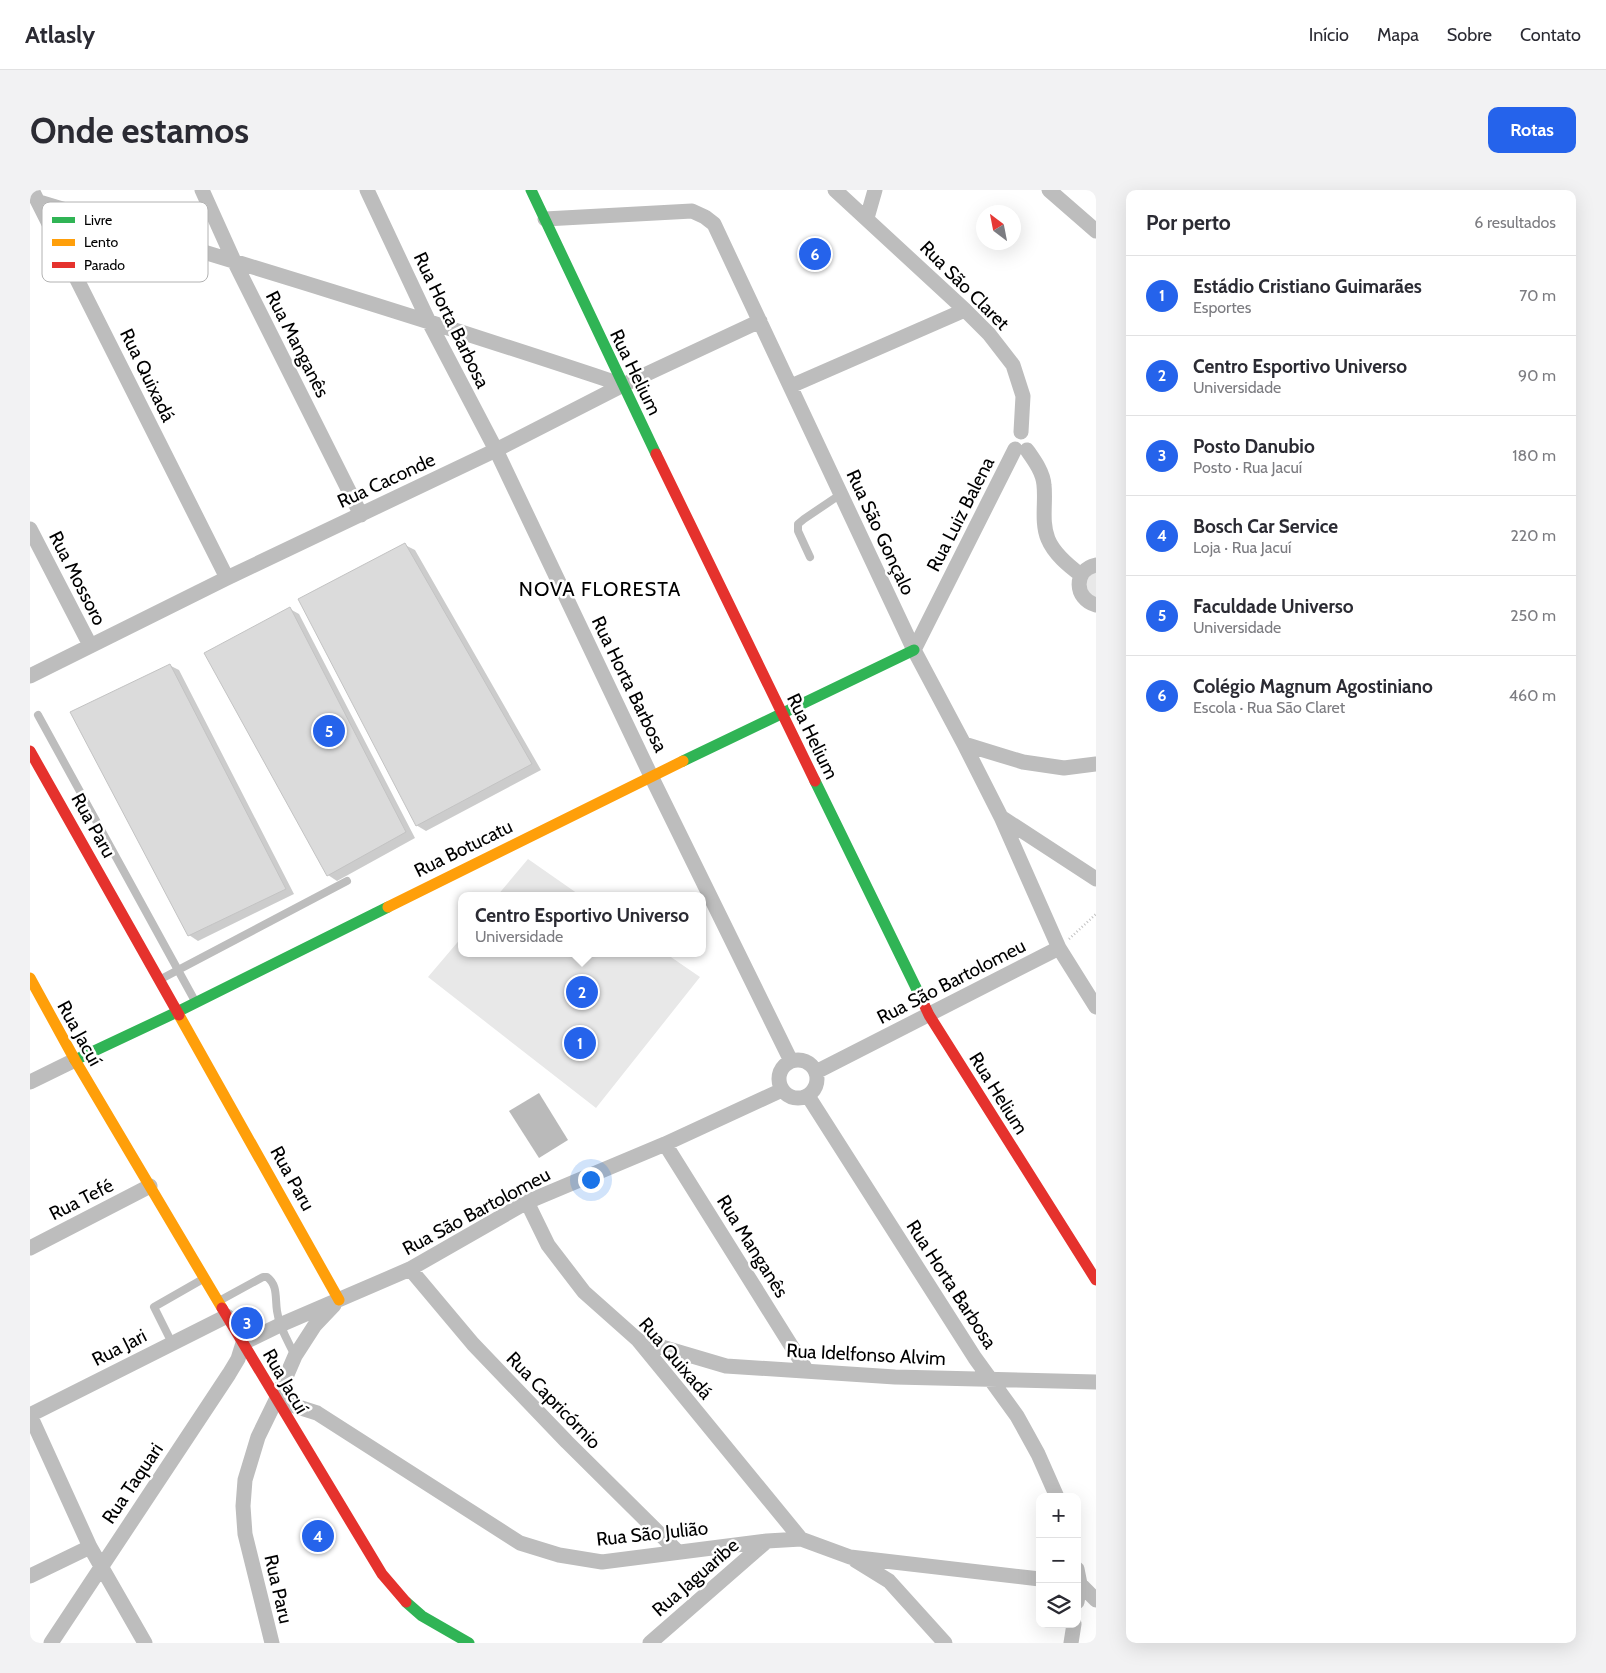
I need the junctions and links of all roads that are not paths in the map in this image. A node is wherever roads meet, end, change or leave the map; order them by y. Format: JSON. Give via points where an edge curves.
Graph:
{"nodes":[{"id":1,"x":202,"y":190,"type":"edge"},
{"id":2,"x":367,"y":190,"type":"edge"},
{"id":3,"x":531,"y":190,"type":"edge"},
{"id":4,"x":835,"y":190,"type":"edge"},
{"id":5,"x":876,"y":190,"type":"edge"},
{"id":6,"x":1049,"y":190,"type":"edge"},
{"id":7,"x":36,"y":196,"type":"edge"},
{"id":8,"x":55,"y":202,"type":"edge"},
{"id":9,"x":207,"y":202,"type":"edge"},
{"id":10,"x":208,"y":203,"type":"edge"},
{"id":11,"x":42,"y":208,"type":"edge"},
{"id":12,"x":867,"y":218,"type":"junction"},
{"id":13,"x":544,"y":219,"type":"junction"},
{"id":14,"x":1096,"y":231,"type":"edge"},
{"id":15,"x":208,"y":252,"type":"edge"},
{"id":16,"x":234,"y":260,"type":"junction"},
{"id":17,"x":79,"y":282,"type":"edge"},
{"id":18,"x":964,"y":310,"type":"junction"},
{"id":19,"x":760,"y":321,"type":"junction"},
{"id":20,"x":429,"y":322,"type":"junction"},
{"id":21,"x":623,"y":385,"type":"junction"},
{"id":22,"x":791,"y":386,"type":"junction"},
{"id":23,"x":496,"y":450,"type":"junction"},
{"id":24,"x":1021,"y":450,"type":"junction"},
{"id":25,"x":841,"y":494,"type":"junction"},
{"id":26,"x":361,"y":515,"type":"junction"},
{"id":27,"x":30,"y":529,"type":"edge"},
{"id":28,"x":810,"y":556,"type":"dead end"},
{"id":29,"x":1096,"y":565,"type":"edge"},
{"id":30,"x":1081,"y":575,"type":"junction"},
{"id":31,"x":226,"y":578,"type":"junction"},
{"id":32,"x":1096,"y":604,"type":"edge"},
{"id":33,"x":90,"y":645,"type":"junction"},
{"id":34,"x":914,"y":650,"type":"junction"},
{"id":35,"x":30,"y":676,"type":"edge"},
{"id":36,"x":783,"y":714,"type":"junction"},
{"id":37,"x":38,"y":715,"type":"dead end"},
{"id":38,"x":964,"y":744,"type":"junction"},
{"id":39,"x":30,"y":751,"type":"edge"},
{"id":40,"x":1096,"y":764,"type":"edge"},
{"id":41,"x":651,"y":776,"type":"junction"},
{"id":42,"x":1000,"y":818,"type":"junction"},
{"id":43,"x":1096,"y":879,"type":"edge"},
{"id":44,"x":347,"y":881,"type":"dead end"},
{"id":45,"x":1059,"y":948,"type":"junction"},
{"id":46,"x":178,"y":970,"type":"junction"},
{"id":47,"x":30,"y":978,"type":"edge"},
{"id":48,"x":159,"y":980,"type":"junction"},
{"id":49,"x":196,"y":1003,"type":"junction"},
{"id":50,"x":1096,"y":1007,"type":"edge"},
{"id":51,"x":177,"y":1012,"type":"junction"},
{"id":52,"x":929,"y":1015,"type":"junction"},
{"id":53,"x":75,"y":1060,"type":"junction"},
{"id":54,"x":791,"y":1061,"type":"junction"},
{"id":55,"x":816,"y":1072,"type":"junction"},
{"id":56,"x":30,"y":1082,"type":"edge"},
{"id":57,"x":782,"y":1090,"type":"junction"},
{"id":58,"x":808,"y":1096,"type":"junction"},
{"id":59,"x":665,"y":1144,"type":"junction"},
{"id":60,"x":150,"y":1186,"type":"junction"},
{"id":61,"x":527,"y":1202,"type":"junction"},
{"id":62,"x":30,"y":1248,"type":"edge"},
{"id":63,"x":410,"y":1269,"type":"junction"},
{"id":64,"x":205,"y":1278,"type":"junction"},
{"id":65,"x":1096,"y":1280,"type":"edge"},
{"id":66,"x":339,"y":1300,"type":"junction"},
{"id":67,"x":218,"y":1302,"type":"junction"},
{"id":68,"x":227,"y":1316,"type":"junction"},
{"id":69,"x":280,"y":1325,"type":"junction"},
{"id":70,"x":638,"y":1340,"type":"junction"},
{"id":71,"x":243,"y":1342,"type":"junction"},
{"id":72,"x":172,"y":1343,"type":"junction"},
{"id":73,"x":295,"y":1356,"type":"junction"},
{"id":74,"x":807,"y":1371,"type":"junction"},
{"id":75,"x":991,"y":1380,"type":"junction"},
{"id":76,"x":1096,"y":1382,"type":"edge"},
{"id":77,"x":276,"y":1400,"type":"junction"},
{"id":78,"x":30,"y":1415,"type":"edge"},
{"id":79,"x":1055,"y":1493,"type":"edge"},
{"id":80,"x":801,"y":1539,"type":"junction"},
{"id":81,"x":767,"y":1541,"type":"junction"},
{"id":82,"x":90,"y":1547,"type":"junction"},
{"id":83,"x":677,"y":1551,"type":"junction"},
{"id":84,"x":850,"y":1557,"type":"junction"},
{"id":85,"x":100,"y":1567,"type":"junction"},
{"id":86,"x":30,"y":1576,"type":"edge"},
{"id":87,"x":1036,"y":1579,"type":"edge"},
{"id":88,"x":1096,"y":1582,"type":"edge"},
{"id":89,"x":1081,"y":1584,"type":"edge"},
{"id":90,"x":1081,"y":1586,"type":"edge"},
{"id":91,"x":1096,"y":1600,"type":"edge"},
{"id":92,"x":1073,"y":1628,"type":"edge"},
{"id":93,"x":51,"y":1643,"type":"edge"},
{"id":94,"x":145,"y":1643,"type":"edge"},
{"id":95,"x":272,"y":1643,"type":"edge"},
{"id":96,"x":469,"y":1643,"type":"edge"},
{"id":97,"x":650,"y":1643,"type":"edge"},
{"id":98,"x":945,"y":1643,"type":"edge"},
{"id":99,"x":1071,"y":1643,"type":"edge"}],
"edges":[{"from":1,"to":9,"type":"street","name":"Rua Manganês"},
{"from":2,"to":20,"type":"street","name":"Rua Horta Barbosa"},
{"from":3,"to":13,"type":"street","name":"Rua Helium"},
{"from":4,"to":12,"type":"street","name":"Rua São Claret"},
{"from":5,"to":12,"type":"street"},
{"from":6,"to":14,"type":"street"},
{"from":7,"to":8,"type":"street"},
{"from":7,"to":11,"type":"street","name":"Rua Quixadá"},
{"from":10,"to":16,"type":"street","name":"Rua Manganês"},
{"from":12,"to":18,"type":"street","name":"Rua São Claret"},
{"from":13,"to":19,"type":"street","name":"Rua São Gonçalo","via":[[692,211],[705,217],[714,224]]},
{"from":13,"to":21,"type":"street","name":"Rua Helium"},
{"from":15,"to":16,"type":"street"},
{"from":16,"to":20,"type":"street"},
{"from":16,"to":26,"type":"street","name":"Rua Manganês"},
{"from":17,"to":31,"type":"street","name":"Rua Quixadá"},
{"from":18,"to":22,"type":"street"},
{"from":18,"to":24,"type":"street","name":"Rua São Claret","via":[[989,334],[1013,365],[1023,396],[1021,432],[1032,440],[1031,446]]},
{"from":19,"to":21,"type":"street","name":"Rua Caconde"},
{"from":19,"to":22,"type":"street","name":"Rua São Gonçalo"},
{"from":20,"to":21,"type":"street"},
{"from":20,"to":23,"type":"street","name":"Rua Horta Barbosa"},
{"from":21,"to":23,"type":"street","name":"Rua Caconde"},
{"from":21,"to":36,"type":"street","name":"Rua Helium"},
{"from":22,"to":25,"type":"street","name":"Rua São Gonçalo"},
{"from":23,"to":26,"type":"street","name":"Rua Caconde"},
{"from":23,"to":41,"type":"street","name":"Rua Horta Barbosa"},
{"from":24,"to":30,"type":"street","via":[[1039,470],[1044,483],[1048,540],[1068,566]]},
{"from":24,"to":34,"type":"street","name":"Rua Luiz Balena"},
{"from":25,"to":28,"type":"lane","via":[[798,524]]},
{"from":25,"to":34,"type":"street","name":"Rua São Gonçalo"},
{"from":26,"to":31,"type":"street","name":"Rua Caconde"},
{"from":27,"to":33,"type":"street","name":"Rua Mossoro"},
{"from":29,"to":30,"type":"street"},
{"from":30,"to":32,"type":"street","via":[[1080,593],[1088,602]]},
{"from":31,"to":33,"type":"street","name":"Rua Caconde"},
{"from":33,"to":35,"type":"street","name":"Rua Caconde"},
{"from":34,"to":36,"type":"street","name":"Rua Botucatu"},
{"from":34,"to":38,"type":"street","name":"Rua São Gonçalo"},
{"from":36,"to":41,"type":"street","name":"Rua Botucatu"},
{"from":36,"to":52,"type":"street","name":"Rua Helium"},
{"from":37,"to":46,"type":"lane"},
{"from":38,"to":40,"type":"street","via":[[1023,762],[1056,767]]},
{"from":38,"to":42,"type":"street","name":"Rua São Gonçalo"},
{"from":39,"to":48,"type":"street","name":"Rua Paru"},
{"from":41,"to":49,"type":"street","name":"Rua Botucatu"},
{"from":41,"to":54,"type":"street","name":"Rua Horta Barbosa"},
{"from":42,"to":43,"type":"street"},
{"from":42,"to":45,"type":"street","name":"Rua São Gonçalo"},
{"from":44,"to":46,"type":"lane"},
{"from":45,"to":50,"type":"street","name":"Rua São Gonçalo"},
{"from":45,"to":52,"type":"street","name":"Rua São Bartolomeu"},
{"from":46,"to":48,"type":"lane"},
{"from":46,"to":49,"type":"lane"},
{"from":47,"to":53,"type":"street","name":"Rua Jacuí"},
{"from":48,"to":51,"type":"street","name":"Rua Paru"},
{"from":49,"to":51,"type":"street","name":"Rua Botucatu"},
{"from":51,"to":53,"type":"street","name":"Rua Botucatu"},
{"from":51,"to":66,"type":"street","name":"Rua Paru"},
{"from":52,"to":55,"type":"street","name":"Rua São Bartolomeu"},
{"from":52,"to":65,"type":"street","name":"Rua Helium"},
{"from":53,"to":56,"type":"street","name":"Rua Botucatu"},
{"from":53,"to":60,"type":"street","name":"Rua Jacuí"},
{"from":54,"to":55,"type":"street","via":[[803,1060]]},
{"from":54,"to":57,"type":"street","via":[[781,1070]]},
{"from":55,"to":58,"type":"street","via":[[816,1087]]},
{"from":57,"to":58,"type":"street","via":[[798,1099]]},
{"from":57,"to":59,"type":"street","name":"Rua São Bartolomeu"},
{"from":58,"to":75,"type":"street","name":"Rua Horta Barbosa"},
{"from":59,"to":61,"type":"street","name":"Rua São Bartolomeu"},
{"from":59,"to":74,"type":"street","name":"Rua Manganês"},
{"from":60,"to":62,"type":"street","name":"Rua Tefé"},
{"from":60,"to":64,"type":"street","name":"Rua Jacuí"},
{"from":61,"to":63,"type":"street","name":"Rua São Bartolomeu"},
{"from":61,"to":70,"type":"street","name":"Rua Quixadá","via":[[548,1245],[584,1292]]},
{"from":63,"to":66,"type":"street","name":"Rua São Bartolomeu"},
{"from":63,"to":83,"type":"street","name":"Rua Capricórnio","via":[[486,1358]]},
{"from":64,"to":67,"type":"street","name":"Rua Jacuí"},
{"from":64,"to":72,"type":"lane","via":[[154,1307]]},
{"from":66,"to":69,"type":"street","name":"Rua São Bartolomeu"},
{"from":66,"to":73,"type":"street","name":"Rua Paru"},
{"from":67,"to":68,"type":"street","name":"Rua Jacuí"},
{"from":67,"to":69,"type":"lane","via":[[267,1276],[275,1288]]},
{"from":68,"to":71,"type":"street","name":"Rua Jacuí"},
{"from":68,"to":72,"type":"street","name":"Rua Jari"},
{"from":69,"to":71,"type":"street","name":"Rua São Bartolomeu"},
{"from":69,"to":73,"type":"lane"},
{"from":70,"to":74,"type":"street","name":"Rua Idelfonso Alvim","via":[[726,1366]]},
{"from":70,"to":80,"type":"street","name":"Rua Quixadá"},
{"from":71,"to":77,"type":"street","name":"Rua Jacuí"},
{"from":71,"to":85,"type":"street","name":"Rua Taquari","via":[[229,1374]]},
{"from":72,"to":78,"type":"street","name":"Rua Jari"},
{"from":73,"to":77,"type":"street","name":"Rua Paru"},
{"from":74,"to":75,"type":"street","name":"Rua Idelfonso Alvim"},
{"from":75,"to":76,"type":"street","name":"Rua Idelfonso Alvim"},
{"from":75,"to":79,"type":"street","name":"Rua Horta Barbosa","via":[[1017,1416]]},
{"from":77,"to":83,"type":"street","name":"Rua São Julião","via":[[317,1413],[520,1543],[559,1555],[602,1562]]},
{"from":77,"to":95,"type":"street","name":"Rua Paru","via":[[249,1461],[243,1506],[245,1534]]},
{"from":77,"to":96,"type":"street","name":"Rua Jacuí","via":[[382,1574],[422,1616]]},
{"from":78,"to":82,"type":"street"},
{"from":80,"to":81,"type":"street","name":"Rua São Julião"},
{"from":80,"to":84,"type":"street","name":"Rua São Julião"},
{"from":81,"to":83,"type":"street","name":"Rua São Julião"},
{"from":81,"to":97,"type":"street","name":"Rua Jaguaribe"},
{"from":82,"to":85,"type":"street"},
{"from":82,"to":86,"type":"street"},
{"from":84,"to":87,"type":"street","name":"Rua São Julião"},
{"from":84,"to":98,"type":"street","via":[[889,1581]]},
{"from":85,"to":93,"type":"street","name":"Rua Taquari"},
{"from":85,"to":94,"type":"street"},
{"from":88,"to":89,"type":"street"},
{"from":90,"to":91,"type":"street"},
{"from":92,"to":99,"type":"street"}]}
